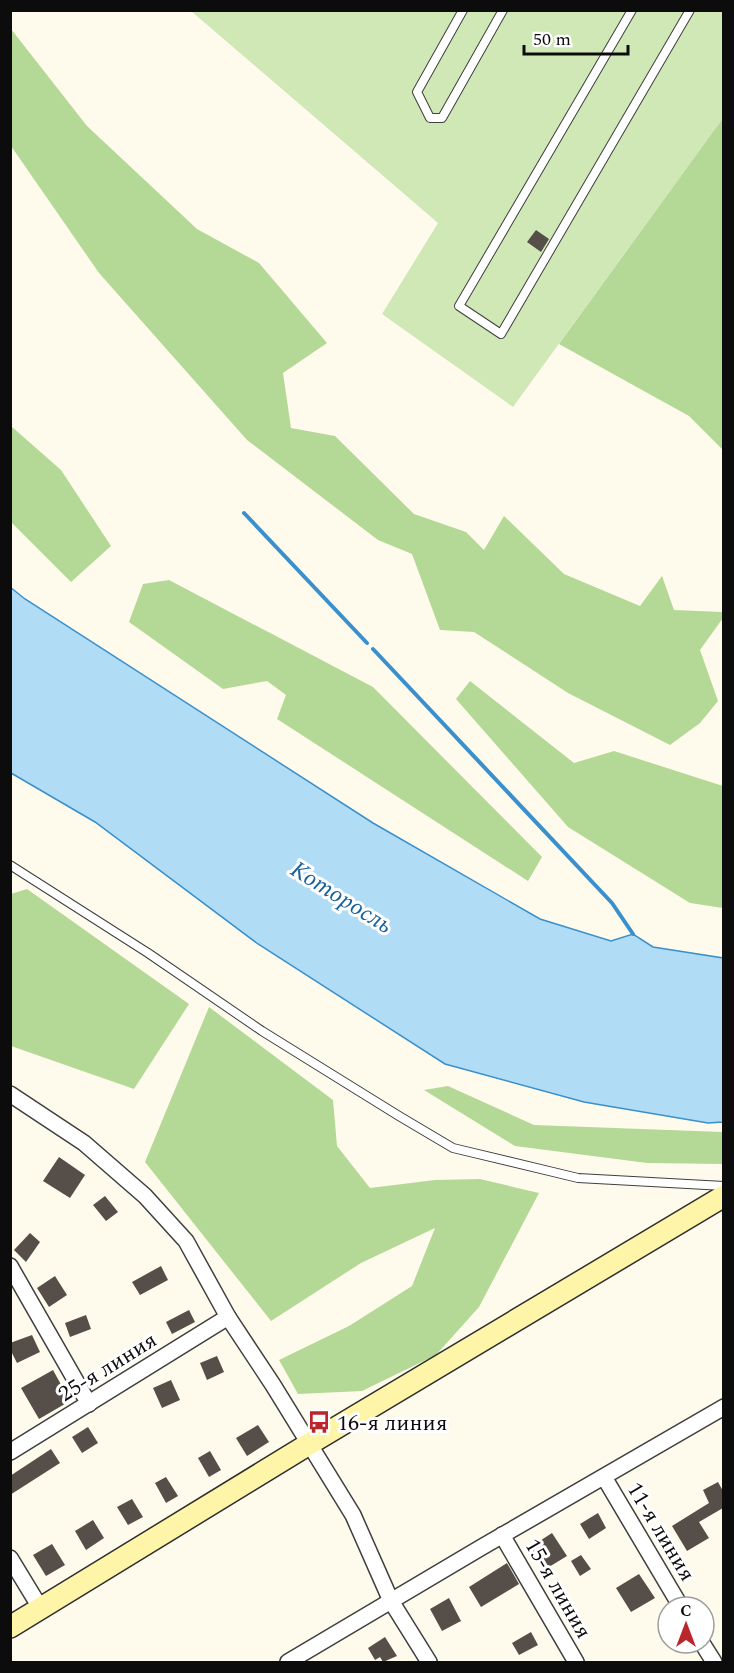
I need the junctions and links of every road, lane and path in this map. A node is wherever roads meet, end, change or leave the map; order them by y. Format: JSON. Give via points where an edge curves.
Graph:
{"nodes":[{"id":1,"x":463,"y":10,"type":"edge"},
{"id":2,"x":503,"y":10,"type":"edge"},
{"id":3,"x":632,"y":10,"type":"edge"},
{"id":4,"x":690,"y":10,"type":"edge"},
{"id":5,"x":10,"y":865,"type":"edge"},
{"id":6,"x":10,"y":1094,"type":"edge"},
{"id":7,"x":723,"y":1186,"type":"edge"},
{"id":8,"x":723,"y":1197,"type":"edge"},
{"id":9,"x":10,"y":1266,"type":"edge"},
{"id":10,"x":228,"y":1317,"type":"junction"},
{"id":11,"x":90,"y":1404,"type":"junction"},
{"id":12,"x":723,"y":1407,"type":"edge"},
{"id":13,"x":309,"y":1444,"type":"junction"},
{"id":14,"x":10,"y":1452,"type":"edge"},
{"id":15,"x":604,"y":1478,"type":"junction"},
{"id":16,"x":502,"y":1535,"type":"junction"},
{"id":17,"x":10,"y":1558,"type":"edge"},
{"id":18,"x":674,"y":1595,"type":"edge"},
{"id":19,"x":391,"y":1601,"type":"junction"},
{"id":20,"x":41,"y":1609,"type":"junction"},
{"id":21,"x":10,"y":1628,"type":"edge"},
{"id":22,"x":288,"y":1662,"type":"edge"},
{"id":23,"x":429,"y":1662,"type":"edge"},
{"id":24,"x":576,"y":1662,"type":"edge"}],
"edges":[{"from":1,"to":2,"type":"lane","via":[[417,92],[430,118],[442,118]]},
{"from":3,"to":4,"type":"lane","via":[[459,306],[501,334]]},
{"from":5,"to":7,"type":"lane","via":[[262,1031],[453,1148],[578,1178]]},
{"from":6,"to":10,"type":"street","via":[[84,1143],[145,1196],[186,1241]]},
{"from":8,"to":13,"type":"street"},
{"from":9,"to":11,"type":"street"},
{"from":10,"to":11,"type":"street","name":"25-я линия"},
{"from":10,"to":13,"type":"street"},
{"from":11,"to":14,"type":"street","name":"25-я линия"},
{"from":12,"to":15,"type":"street"},
{"from":13,"to":19,"type":"street","via":[[353,1515]]},
{"from":13,"to":20,"type":"street"},
{"from":15,"to":16,"type":"street"},
{"from":15,"to":18,"type":"street","name":"11-я линия"},
{"from":16,"to":19,"type":"street"},
{"from":16,"to":24,"type":"street","name":"15-я линия"},
{"from":17,"to":20,"type":"street"},
{"from":19,"to":22,"type":"street"},
{"from":19,"to":23,"type":"street"},
{"from":20,"to":21,"type":"street"}]}
